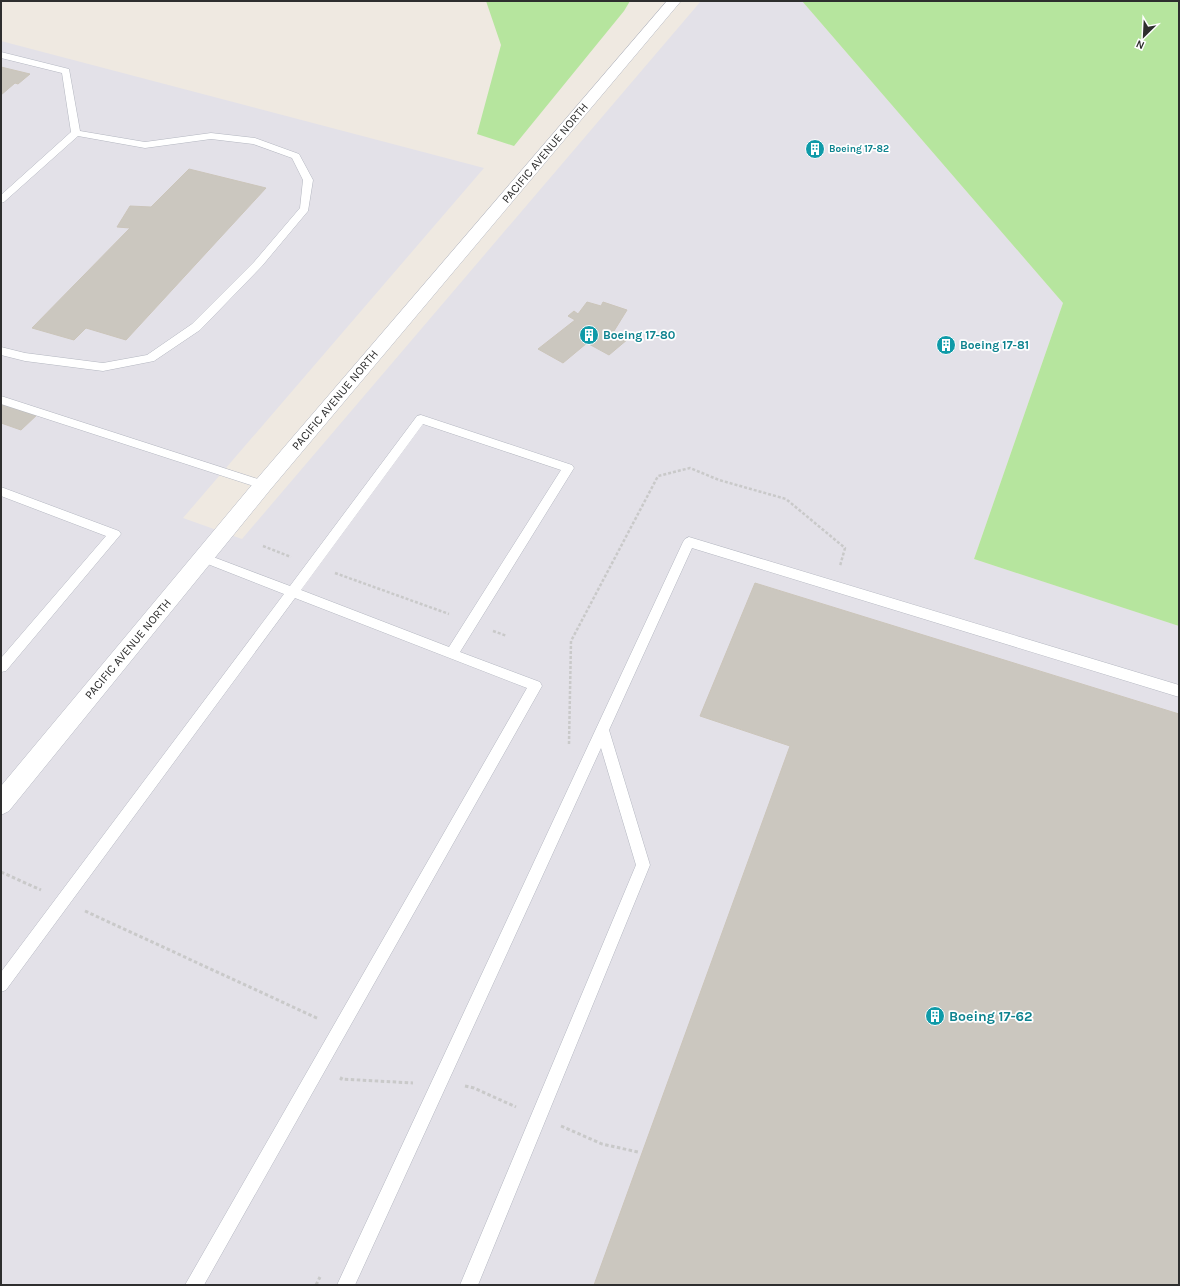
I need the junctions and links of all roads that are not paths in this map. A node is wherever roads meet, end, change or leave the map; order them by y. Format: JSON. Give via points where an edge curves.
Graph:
{"nodes":[{"id":1,"x":674,"y":1,"type":"edge"},
{"id":2,"x":1,"y":55,"type":"edge"},
{"id":3,"x":76,"y":133,"type":"junction"},
{"id":4,"x":1,"y":200,"type":"edge"},
{"id":5,"x":1,"y":351,"type":"edge"},
{"id":6,"x":1,"y":400,"type":"edge"},
{"id":7,"x":263,"y":485,"type":"junction"},
{"id":8,"x":1,"y":491,"type":"edge"},
{"id":9,"x":204,"y":558,"type":"junction"},
{"id":10,"x":292,"y":592,"type":"junction"},
{"id":11,"x":452,"y":654,"type":"junction"},
{"id":12,"x":1,"y":667,"type":"edge"},
{"id":13,"x":1179,"y":691,"type":"edge"},
{"id":14,"x":602,"y":728,"type":"junction"},
{"id":15,"x":4,"y":794,"type":"edge"},
{"id":16,"x":1,"y":984,"type":"edge"},
{"id":17,"x":194,"y":1285,"type":"edge"},
{"id":18,"x":346,"y":1285,"type":"edge"},
{"id":19,"x":469,"y":1285,"type":"edge"}],
"edges":[{"from":1,"to":7,"type":"street","name":"PACIFIC AVENUE NORTH"},
{"from":2,"to":3,"type":"lane","via":[[66,71]]},
{"from":3,"to":4,"type":"lane"},
{"from":3,"to":5,"type":"lane","via":[[145,145],[210,136],[255,141],[296,156],[308,180],[305,209],[258,264],[196,327],[150,358],[103,367],[25,357]]},
{"from":6,"to":7,"type":"lane"},
{"from":7,"to":9,"type":"street","name":"PACIFIC AVENUE NORTH"},
{"from":8,"to":12,"type":"lane","via":[[115,534]]},
{"from":9,"to":10,"type":"lane"},
{"from":9,"to":15,"type":"street","name":"PACIFIC AVENUE NORTH"},
{"from":10,"to":11,"type":"lane"},
{"from":10,"to":11,"type":"lane","via":[[421,419],[568,468]]},
{"from":10,"to":16,"type":"lane"},
{"from":11,"to":17,"type":"lane","via":[[535,686]]},
{"from":13,"to":14,"type":"lane","via":[[689,542]]},
{"from":14,"to":18,"type":"lane"},
{"from":14,"to":19,"type":"lane","via":[[643,865]]}]}
